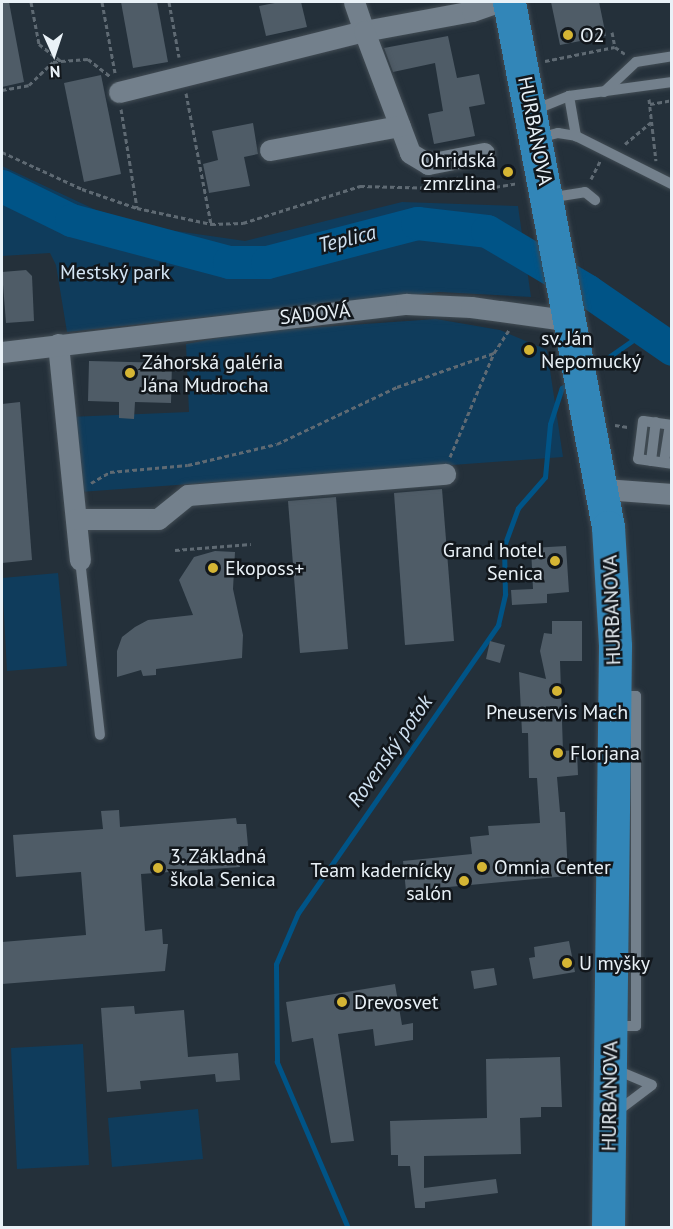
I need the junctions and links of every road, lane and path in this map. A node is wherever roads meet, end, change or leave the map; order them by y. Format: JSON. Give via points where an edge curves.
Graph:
{"nodes":[{"id":1,"x":31,"y":2,"type":"edge"},
{"id":2,"x":169,"y":2,"type":"edge"},
{"id":3,"x":354,"y":2,"type":"edge"},
{"id":4,"x":498,"y":2,"type":"edge"},
{"id":5,"x":509,"y":2,"type":"edge"},
{"id":6,"x":364,"y":31,"type":"junction"},
{"id":7,"x":612,"y":32,"type":"dead end"},
{"id":8,"x":615,"y":47,"type":"dead end"},
{"id":9,"x":672,"y":56,"type":"edge"},
{"id":10,"x":61,"y":61,"type":"junction"},
{"id":11,"x":183,"y":77,"type":"junction"},
{"id":12,"x":672,"y":82,"type":"edge"},
{"id":13,"x":118,"y":86,"type":"joint"},
{"id":14,"x":2,"y":90,"type":"edge"},
{"id":15,"x":604,"y":92,"type":"junction"},
{"id":16,"x":569,"y":96,"type":"junction"},
{"id":17,"x":672,"y":100,"type":"edge"},
{"id":18,"x":649,"y":104,"type":"dead end"},
{"id":19,"x":651,"y":123,"type":"dead end"},
{"id":20,"x":534,"y":124,"type":"junction"},
{"id":21,"x":400,"y":126,"type":"junction"},
{"id":22,"x":576,"y":136,"type":"junction"},
{"id":23,"x":270,"y":150,"type":"dead end"},
{"id":24,"x":2,"y":152,"type":"edge"},
{"id":25,"x":483,"y":153,"type":"dead end"},
{"id":26,"x":610,"y":155,"type":"junction"},
{"id":27,"x":672,"y":184,"type":"edge"},
{"id":28,"x":536,"y":190,"type":"junction"},
{"id":29,"x":585,"y":192,"type":"junction"},
{"id":30,"x":595,"y":200,"type":"dead end"},
{"id":31,"x":211,"y":224,"type":"junction"},
{"id":32,"x":572,"y":325,"type":"junction"},
{"id":33,"x":512,"y":326,"type":"dead end"},
{"id":34,"x":58,"y":344,"type":"junction"},
{"id":35,"x":2,"y":352,"type":"edge"},
{"id":36,"x":494,"y":353,"type":"junction"},
{"id":37,"x":671,"y":425,"type":"edge"},
{"id":38,"x":668,"y":463,"type":"edge"},
{"id":39,"x":445,"y":474,"type":"joint"},
{"id":40,"x":86,"y":486,"type":"dead end"},
{"id":41,"x":604,"y":489,"type":"junction"},
{"id":42,"x":672,"y":494,"type":"edge"},
{"id":43,"x":76,"y":519,"type":"junction"},
{"id":44,"x":250,"y":544,"type":"dead end"},
{"id":45,"x":175,"y":550,"type":"dead end"},
{"id":46,"x":80,"y":560,"type":"joint"},
{"id":47,"x":100,"y":735,"type":"dead end"},
{"id":48,"x":608,"y":1227,"type":"edge"}],
"edges":[{"from":1,"to":10,"type":"path","via":[[39,44]]},
{"from":2,"to":11,"type":"path"},
{"from":3,"to":6,"type":"street"},
{"from":4,"to":6,"type":"street","via":[[472,11]]},
{"from":5,"to":20,"type":"main road","name":"HURBANOVA"},
{"from":6,"to":11,"type":"street"},
{"from":6,"to":21,"type":"street"},
{"from":7,"to":8,"type":"path"},
{"from":9,"to":15,"type":"lane","via":[[636,62]]},
{"from":10,"to":13,"type":"path","via":[[88,58]]},
{"from":10,"to":14,"type":"path","via":[[53,63],[29,85]]},
{"from":11,"to":13,"type":"street"},
{"from":11,"to":31,"type":"path"},
{"from":12,"to":15,"type":"lane"},
{"from":15,"to":16,"type":"lane"},
{"from":16,"to":20,"type":"lane"},
{"from":16,"to":22,"type":"lane"},
{"from":17,"to":18,"type":"path"},
{"from":19,"to":26,"type":"path"},
{"from":20,"to":22,"type":"lane"},
{"from":20,"to":28,"type":"main road","name":"HURBANOVA"},
{"from":21,"to":23,"type":"street"},
{"from":21,"to":25,"type":"street","via":[[410,153],[428,164]]},
{"from":22,"to":26,"type":"lane"},
{"from":24,"to":31,"type":"path","via":[[82,189],[176,218]]},
{"from":26,"to":27,"type":"lane"},
{"from":26,"to":29,"type":"path","via":[[599,162]]},
{"from":28,"to":29,"type":"lane"},
{"from":28,"to":31,"type":"path","via":[[360,186],[243,223]]},
{"from":28,"to":32,"type":"main road","name":"HURBANOVA","via":[[556,238]]},
{"from":29,"to":30,"type":"lane"},
{"from":32,"to":34,"type":"street","name":"SADOVÁ","via":[[471,307],[406,304]]},
{"from":32,"to":41,"type":"main road","name":"HURBANOVA"},
{"from":33,"to":36,"type":"path"},
{"from":34,"to":35,"type":"street","name":"SADOVÁ"},
{"from":34,"to":43,"type":"street"},
{"from":36,"to":39,"type":"path"},
{"from":36,"to":40,"type":"path","via":[[397,387],[277,444],[188,465],[110,472]]},
{"from":37,"to":38,"type":"lane"},
{"from":37,"to":38,"type":"lane","via":[[643,421],[638,459]]},
{"from":39,"to":43,"type":"street","via":[[188,495],[158,519]]},
{"from":41,"to":42,"type":"street"},
{"from":41,"to":48,"type":"main road","name":"HURBANOVA","via":[[625,696]]},
{"from":43,"to":46,"type":"street"},
{"from":44,"to":45,"type":"path"},
{"from":46,"to":47,"type":"lane"}]}
